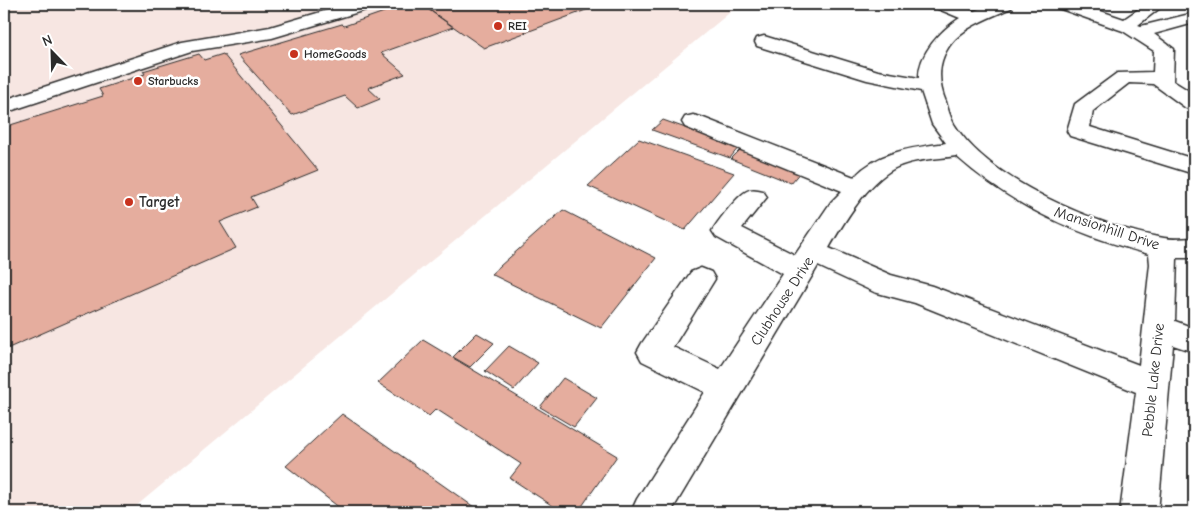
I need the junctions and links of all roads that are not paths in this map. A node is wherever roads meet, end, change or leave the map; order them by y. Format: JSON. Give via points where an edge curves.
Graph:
{"nodes":[{"id":1,"x":366,"y":4,"type":"edge"},
{"id":2,"x":942,"y":4,"type":"edge"},
{"id":3,"x":1005,"y":4,"type":"edge"},
{"id":4,"x":1064,"y":4,"type":"edge"},
{"id":5,"x":1157,"y":4,"type":"edge"},
{"id":6,"x":975,"y":18,"type":"junction"},
{"id":7,"x":1194,"y":18,"type":"edge"},
{"id":8,"x":1132,"y":29,"type":"junction"},
{"id":9,"x":764,"y":42,"type":"dead end"},
{"id":10,"x":1164,"y":78,"type":"junction"},
{"id":11,"x":931,"y":88,"type":"junction"},
{"id":12,"x":1194,"y":103,"type":"edge"},
{"id":13,"x":4,"y":107,"type":"edge"},
{"id":14,"x":693,"y":122,"type":"dead end"},
{"id":15,"x":959,"y":149,"type":"junction"},
{"id":16,"x":1194,"y":167,"type":"edge"},
{"id":17,"x":858,"y":188,"type":"junction"},
{"id":18,"x":754,"y":197,"type":"dead end"},
{"id":19,"x":1162,"y":248,"type":"junction"},
{"id":20,"x":1194,"y":248,"type":"edge"},
{"id":21,"x":807,"y":262,"type":"junction"},
{"id":22,"x":701,"y":279,"type":"dead end"},
{"id":23,"x":1158,"y":328,"type":"junction"},
{"id":24,"x":1194,"y":340,"type":"edge"},
{"id":25,"x":1152,"y":384,"type":"junction"},
{"id":26,"x":726,"y":387,"type":"junction"},
{"id":27,"x":650,"y":512,"type":"edge"},
{"id":28,"x":1138,"y":512,"type":"edge"}],
"edges":[{"from":1,"to":13,"type":"street","via":[[272,32],[188,46]]},
{"from":2,"to":6,"type":"street"},
{"from":3,"to":6,"type":"street","name":"Mansionhill Drive"},
{"from":4,"to":8,"type":"street"},
{"from":5,"to":8,"type":"street"},
{"from":6,"to":11,"type":"street","name":"Mansionhill Drive","via":[[949,35],[938,51],[928,72]]},
{"from":7,"to":8,"type":"street"},
{"from":8,"to":10,"type":"street","via":[[1164,49]]},
{"from":9,"to":11,"type":"street","via":[[874,76]]},
{"from":10,"to":12,"type":"street","via":[[1163,83]]},
{"from":10,"to":16,"type":"street","via":[[1124,77],[1083,110],[1078,131]]},
{"from":11,"to":15,"type":"street","name":"Mansionhill Drive","via":[[933,103]]},
{"from":14,"to":17,"type":"street"},
{"from":15,"to":17,"type":"street","name":"Clubhouse Drive","via":[[908,155],[886,163]]},
{"from":15,"to":19,"type":"street","name":"Mansionhill Drive","via":[[1017,192],[1063,216]]},
{"from":17,"to":21,"type":"street","name":"Clubhouse Drive","via":[[840,208]]},
{"from":18,"to":21,"type":"street","via":[[725,231]]},
{"from":19,"to":20,"type":"street","name":"Mansionhill Drive"},
{"from":19,"to":23,"type":"street","name":"Pebble Lake Drive","via":[[1164,264]]},
{"from":21,"to":25,"type":"street","via":[[922,294]]},
{"from":21,"to":26,"type":"street","name":"Clubhouse Drive"},
{"from":22,"to":26,"type":"street","via":[[653,352]]},
{"from":23,"to":24,"type":"street"},
{"from":23,"to":25,"type":"street","name":"Pebble Lake Drive"},
{"from":25,"to":28,"type":"street","name":"Pebble Lake Drive"},
{"from":26,"to":27,"type":"street","name":"Clubhouse Drive"}]}
